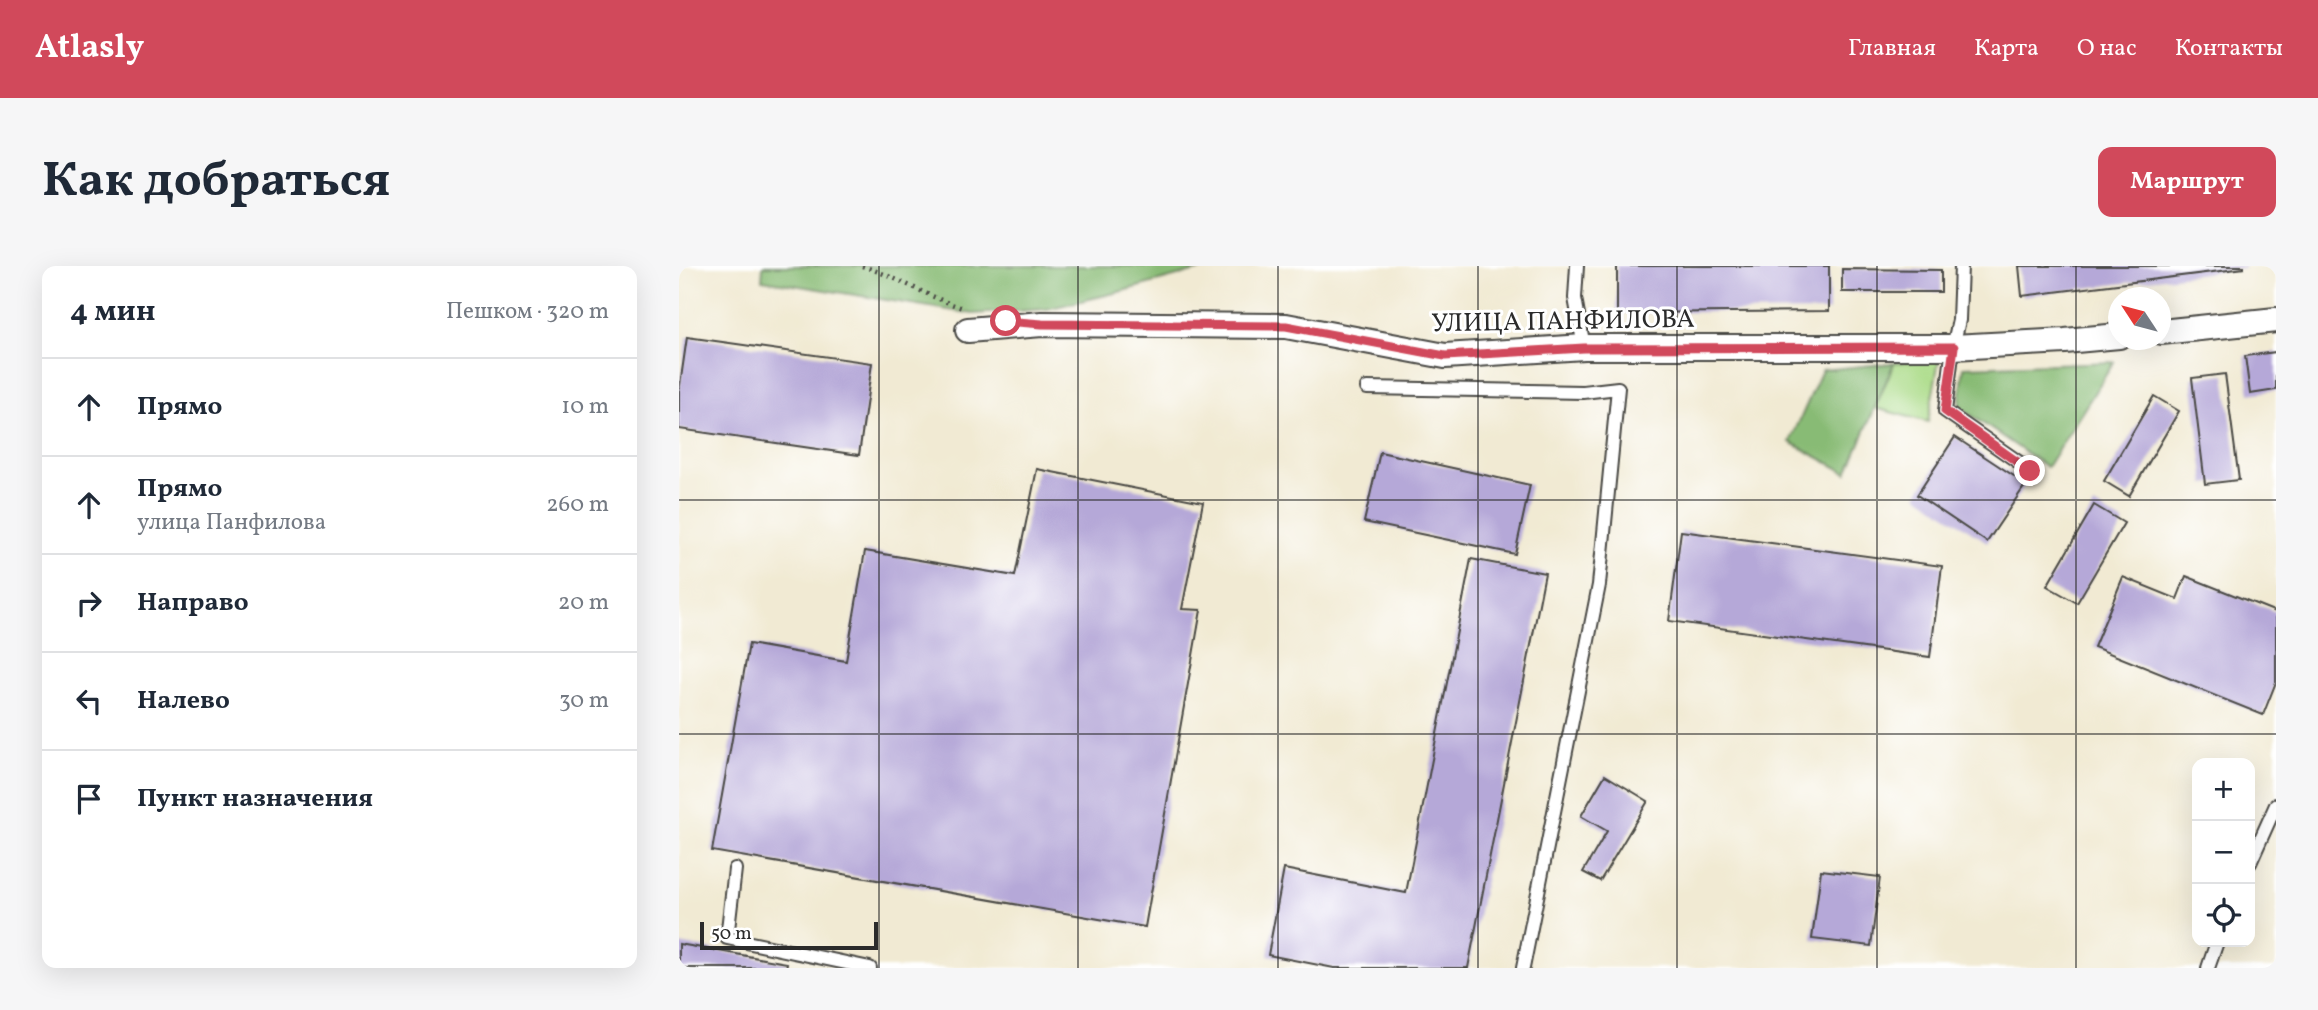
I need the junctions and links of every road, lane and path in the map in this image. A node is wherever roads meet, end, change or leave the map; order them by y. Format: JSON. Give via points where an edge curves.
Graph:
{"nodes":[{"id":1,"x":862,"y":266,"type":"edge"},
{"id":2,"x":1577,"y":266,"type":"edge"},
{"id":3,"x":1961,"y":266,"type":"edge"},
{"id":4,"x":969,"y":320,"type":"joint"},
{"id":5,"x":2276,"y":320,"type":"edge"},
{"id":6,"x":2171,"y":330,"type":"edge"},
{"id":7,"x":2108,"y":337,"type":"edge"},
{"id":8,"x":1954,"y":347,"type":"junction"},
{"id":9,"x":1584,"y":348,"type":"junction"},
{"id":10,"x":1367,"y":388,"type":"dead end"},
{"id":11,"x":2030,"y":471,"type":"dead end"},
{"id":12,"x":2276,"y":805,"type":"edge"},
{"id":13,"x":2255,"y":852,"type":"edge"},
{"id":14,"x":735,"y":869,"type":"dead end"},
{"id":15,"x":2215,"y":947,"type":"edge"},
{"id":16,"x":870,"y":968,"type":"edge"},
{"id":17,"x":1523,"y":968,"type":"edge"},
{"id":18,"x":2208,"y":968,"type":"edge"}],
"edges":[{"from":1,"to":4,"type":"path","via":[[945,302]]},
{"from":2,"to":9,"type":"lane","via":[[1575,298]]},
{"from":3,"to":8,"type":"lane"},
{"from":4,"to":9,"type":"street","name":"УЛИЦА ПАНФИЛОВА","via":[[1286,326],[1445,356]]},
{"from":5,"to":6,"type":"street"},
{"from":7,"to":8,"type":"street","name":"УЛИЦА ПАНФИЛОВА"},
{"from":8,"to":9,"type":"street","name":"УЛИЦА ПАНФИЛОВА"},
{"from":8,"to":11,"type":"lane","via":[[1945,411]]},
{"from":10,"to":17,"type":"lane","via":[[1583,392],[1618,388],[1599,585]]},
{"from":12,"to":13,"type":"lane"},
{"from":14,"to":16,"type":"lane","via":[[727,938]]},
{"from":15,"to":18,"type":"lane"}]}
